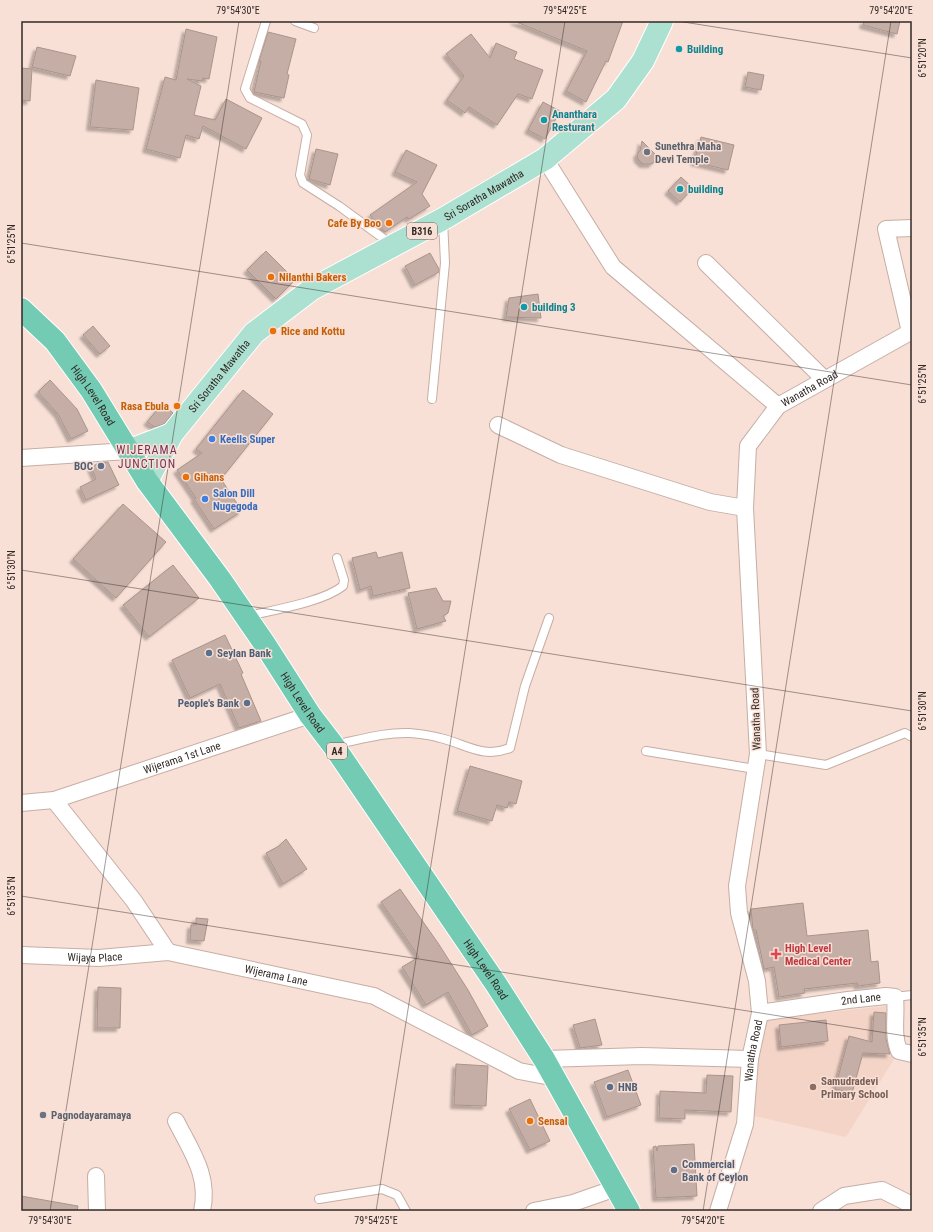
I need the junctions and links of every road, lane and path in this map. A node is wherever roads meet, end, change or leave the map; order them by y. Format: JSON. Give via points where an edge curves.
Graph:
{"nodes":[{"id":1,"x":266,"y":21,"type":"edge"},
{"id":2,"x":295,"y":21,"type":"edge"},
{"id":3,"x":662,"y":21,"type":"edge"},
{"id":4,"x":314,"y":28,"type":"dead end"},
{"id":5,"x":545,"y":159,"type":"junction"},
{"id":6,"x":443,"y":219,"type":"junction"},
{"id":7,"x":912,"y":228,"type":"edge"},
{"id":8,"x":393,"y":246,"type":"junction"},
{"id":9,"x":706,"y":263,"type":"dead end"},
{"id":10,"x":21,"y":309,"type":"edge"},
{"id":11,"x":911,"y":332,"type":"edge"},
{"id":12,"x":824,"y":379,"type":"junction"},
{"id":13,"x":432,"y":399,"type":"dead end"},
{"id":14,"x":778,"y":406,"type":"junction"},
{"id":15,"x":498,"y":425,"type":"dead end"},
{"id":16,"x":172,"y":434,"type":"junction"},
{"id":17,"x":128,"y":451,"type":"junction"},
{"id":18,"x":21,"y":458,"type":"edge"},
{"id":19,"x":147,"y":481,"type":"junction"},
{"id":20,"x":745,"y":508,"type":"junction"},
{"id":21,"x":337,"y":558,"type":"dead end"},
{"id":22,"x":245,"y":617,"type":"junction"},
{"id":23,"x":549,"y":618,"type":"dead end"},
{"id":24,"x":310,"y":715,"type":"junction"},
{"id":25,"x":912,"y":737,"type":"edge"},
{"id":26,"x":333,"y":745,"type":"junction"},
{"id":27,"x":646,"y":752,"type":"dead end"},
{"id":28,"x":756,"y":761,"type":"junction"},
{"id":29,"x":54,"y":800,"type":"junction"},
{"id":30,"x":21,"y":803,"type":"edge"},
{"id":31,"x":168,"y":952,"type":"junction"},
{"id":32,"x":21,"y":958,"type":"edge"},
{"id":33,"x":912,"y":995,"type":"edge"},
{"id":34,"x":895,"y":997,"type":"junction"},
{"id":35,"x":760,"y":1013,"type":"junction"},
{"id":36,"x":912,"y":1054,"type":"edge"},
{"id":37,"x":544,"y":1058,"type":"junction"},
{"id":38,"x":750,"y":1059,"type":"junction"},
{"id":39,"x":556,"y":1078,"type":"junction"},
{"id":40,"x":176,"y":1121,"type":"dead end"},
{"id":41,"x":96,"y":1176,"type":"dead end"},
{"id":42,"x":616,"y":1188,"type":"junction"},
{"id":43,"x":319,"y":1199,"type":"dead end"},
{"id":44,"x":912,"y":1205,"type":"edge"},
{"id":45,"x":97,"y":1211,"type":"edge"},
{"id":46,"x":202,"y":1211,"type":"edge"},
{"id":47,"x":406,"y":1211,"type":"edge"},
{"id":48,"x":534,"y":1211,"type":"edge"},
{"id":49,"x":629,"y":1211,"type":"edge"},
{"id":50,"x":718,"y":1211,"type":"edge"},
{"id":51,"x":821,"y":1211,"type":"edge"}],
"edges":[{"from":1,"to":8,"type":"lane","via":[[245,89],[250,98],[302,124],[306,135],[300,175],[303,183]]},
{"from":2,"to":4,"type":"lane"},
{"from":3,"to":5,"type":"main road","name":"Sri Soratha Mawatha","number":"B316","via":[[643,61],[616,99]]},
{"from":5,"to":6,"type":"main road","name":"Sri Soratha Mawatha","number":"B316"},
{"from":5,"to":14,"type":"street","via":[[613,267]]},
{"from":6,"to":8,"type":"main road","name":"Sri Soratha Mawatha","number":"B316"},
{"from":6,"to":13,"type":"lane","via":[[445,263]]},
{"from":7,"to":11,"type":"street","via":[[886,229]]},
{"from":8,"to":16,"type":"main road","name":"Sri Soratha Mawatha","number":"B316","via":[[312,289],[254,333]]},
{"from":9,"to":12,"type":"street"},
{"from":10,"to":17,"type":"highway","name":"High Level Road","number":"A4","via":[[54,341],[91,390]]},
{"from":11,"to":12,"type":"street","name":"Wanatha Road"},
{"from":12,"to":14,"type":"street","name":"Wanatha Road"},
{"from":14,"to":20,"type":"street","name":"Wanatha Road","via":[[748,446]]},
{"from":15,"to":20,"type":"street","via":[[561,455],[710,502]]},
{"from":16,"to":17,"type":"main road","name":"Sri Soratha Mawatha","number":"B316"},
{"from":16,"to":19,"type":"main road","name":"Sri Soratha Mawatha","number":"B316"},
{"from":17,"to":18,"type":"street"},
{"from":17,"to":19,"type":"highway","name":"High Level Road","number":"A4"},
{"from":19,"to":22,"type":"highway","name":"High Level Road","number":"A4","via":[[216,573]]},
{"from":20,"to":28,"type":"street","name":"Wanatha Road"},
{"from":21,"to":22,"type":"lane","via":[[344,580],[343,586],[337,591]]},
{"from":22,"to":24,"type":"highway","name":"High Level Road","number":"A4"},
{"from":23,"to":26,"type":"lane","via":[[525,686],[510,748],[498,753],[489,753],[440,737],[410,733],[385,734]]},
{"from":24,"to":26,"type":"highway","name":"High Level Road","number":"A4"},
{"from":24,"to":29,"type":"street","name":"Wijerama 1st Lane"},
{"from":25,"to":28,"type":"lane","via":[[905,733],[826,765]]},
{"from":26,"to":37,"type":"highway","name":"High Level Road","number":"A4"},
{"from":27,"to":28,"type":"lane"},
{"from":28,"to":35,"type":"street","name":"Wanatha Road","via":[[738,886],[739,913],[757,981]]},
{"from":29,"to":30,"type":"street","name":"Wijerama 1st Lane"},
{"from":29,"to":31,"type":"street","via":[[134,901]]},
{"from":31,"to":32,"type":"street","name":"Wijaya Place","via":[[99,958]]},
{"from":31,"to":39,"type":"street","name":"Wijerama Lane","via":[[374,996],[519,1071]]},
{"from":33,"to":34,"type":"lane"},
{"from":34,"to":35,"type":"street","name":"2nd Lane","via":[[848,1000]]},
{"from":34,"to":36,"type":"street","name":"2nd Lane","via":[[895,1040],[899,1051]]},
{"from":35,"to":38,"type":"street","name":"Wanatha Road"},
{"from":37,"to":38,"type":"street","via":[[642,1056]]},
{"from":37,"to":39,"type":"highway","name":"High Level Road","number":"A4"},
{"from":38,"to":50,"type":"street","name":"Wanatha Road","via":[[745,1124]]},
{"from":39,"to":42,"type":"highway","name":"High Level Road","number":"A4"},
{"from":40,"to":46,"type":"street","via":[[202,1173],[205,1190]]},
{"from":41,"to":45,"type":"street"},
{"from":42,"to":48,"type":"street","via":[[573,1203]]},
{"from":42,"to":49,"type":"highway","name":"High Level Road","number":"A4"},
{"from":43,"to":47,"type":"lane","via":[[382,1189],[397,1195]]},
{"from":44,"to":51,"type":"street","via":[[882,1190],[844,1196]]}]}
